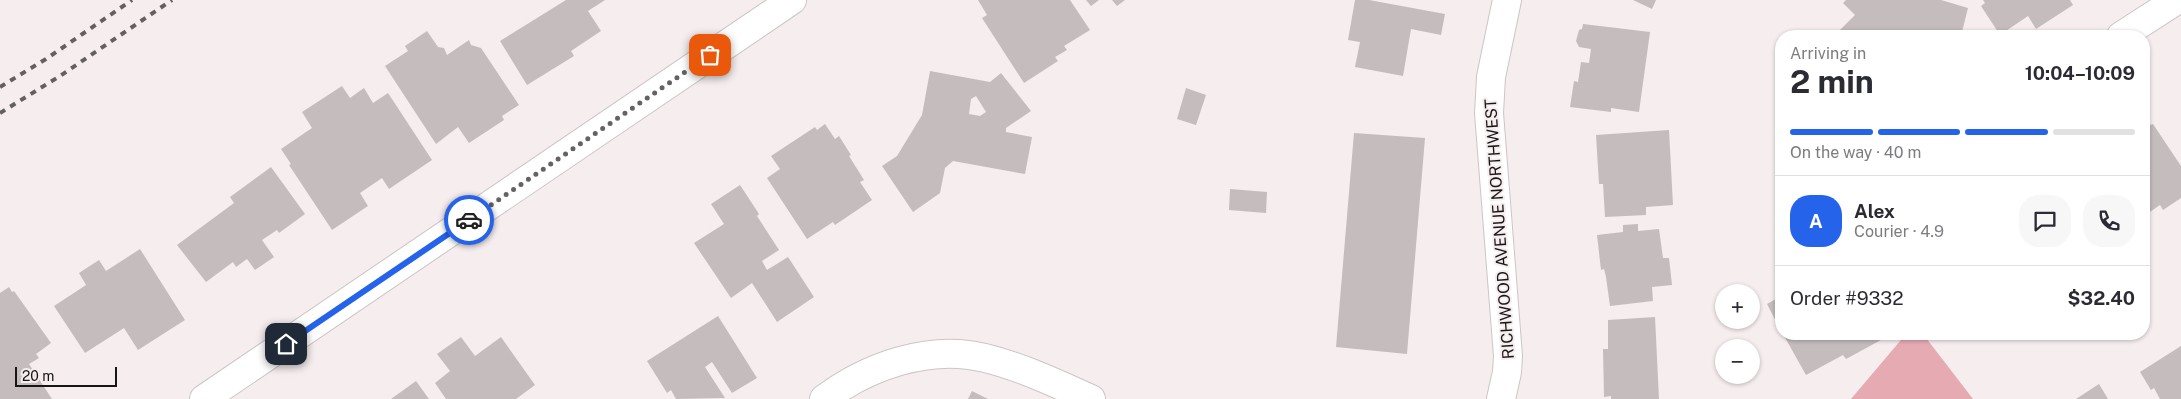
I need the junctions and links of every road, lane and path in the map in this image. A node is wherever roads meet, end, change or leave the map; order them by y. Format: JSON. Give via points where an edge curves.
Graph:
{"nodes":[{"id":1,"x":792,"y":0,"type":"edge"},
{"id":2,"x":1507,"y":0,"type":"edge"},
{"id":3,"x":2176,"y":0,"type":"edge"},
{"id":4,"x":2130,"y":30,"type":"edge"},
{"id":5,"x":204,"y":399,"type":"edge"},
{"id":6,"x":824,"y":399,"type":"edge"},
{"id":7,"x":1091,"y":399,"type":"edge"},
{"id":8,"x":1501,"y":399,"type":"edge"}],
"edges":[{"from":1,"to":5,"type":"street"},
{"from":2,"to":8,"type":"street","name":"RICHWOOD AVENUE NORTHWEST","via":[[1491,77],[1489,113],[1508,356],[1508,372]]},
{"from":3,"to":4,"type":"street"},
{"from":6,"to":7,"type":"street","via":[[876,370],[933,354],[983,357]]}]}
